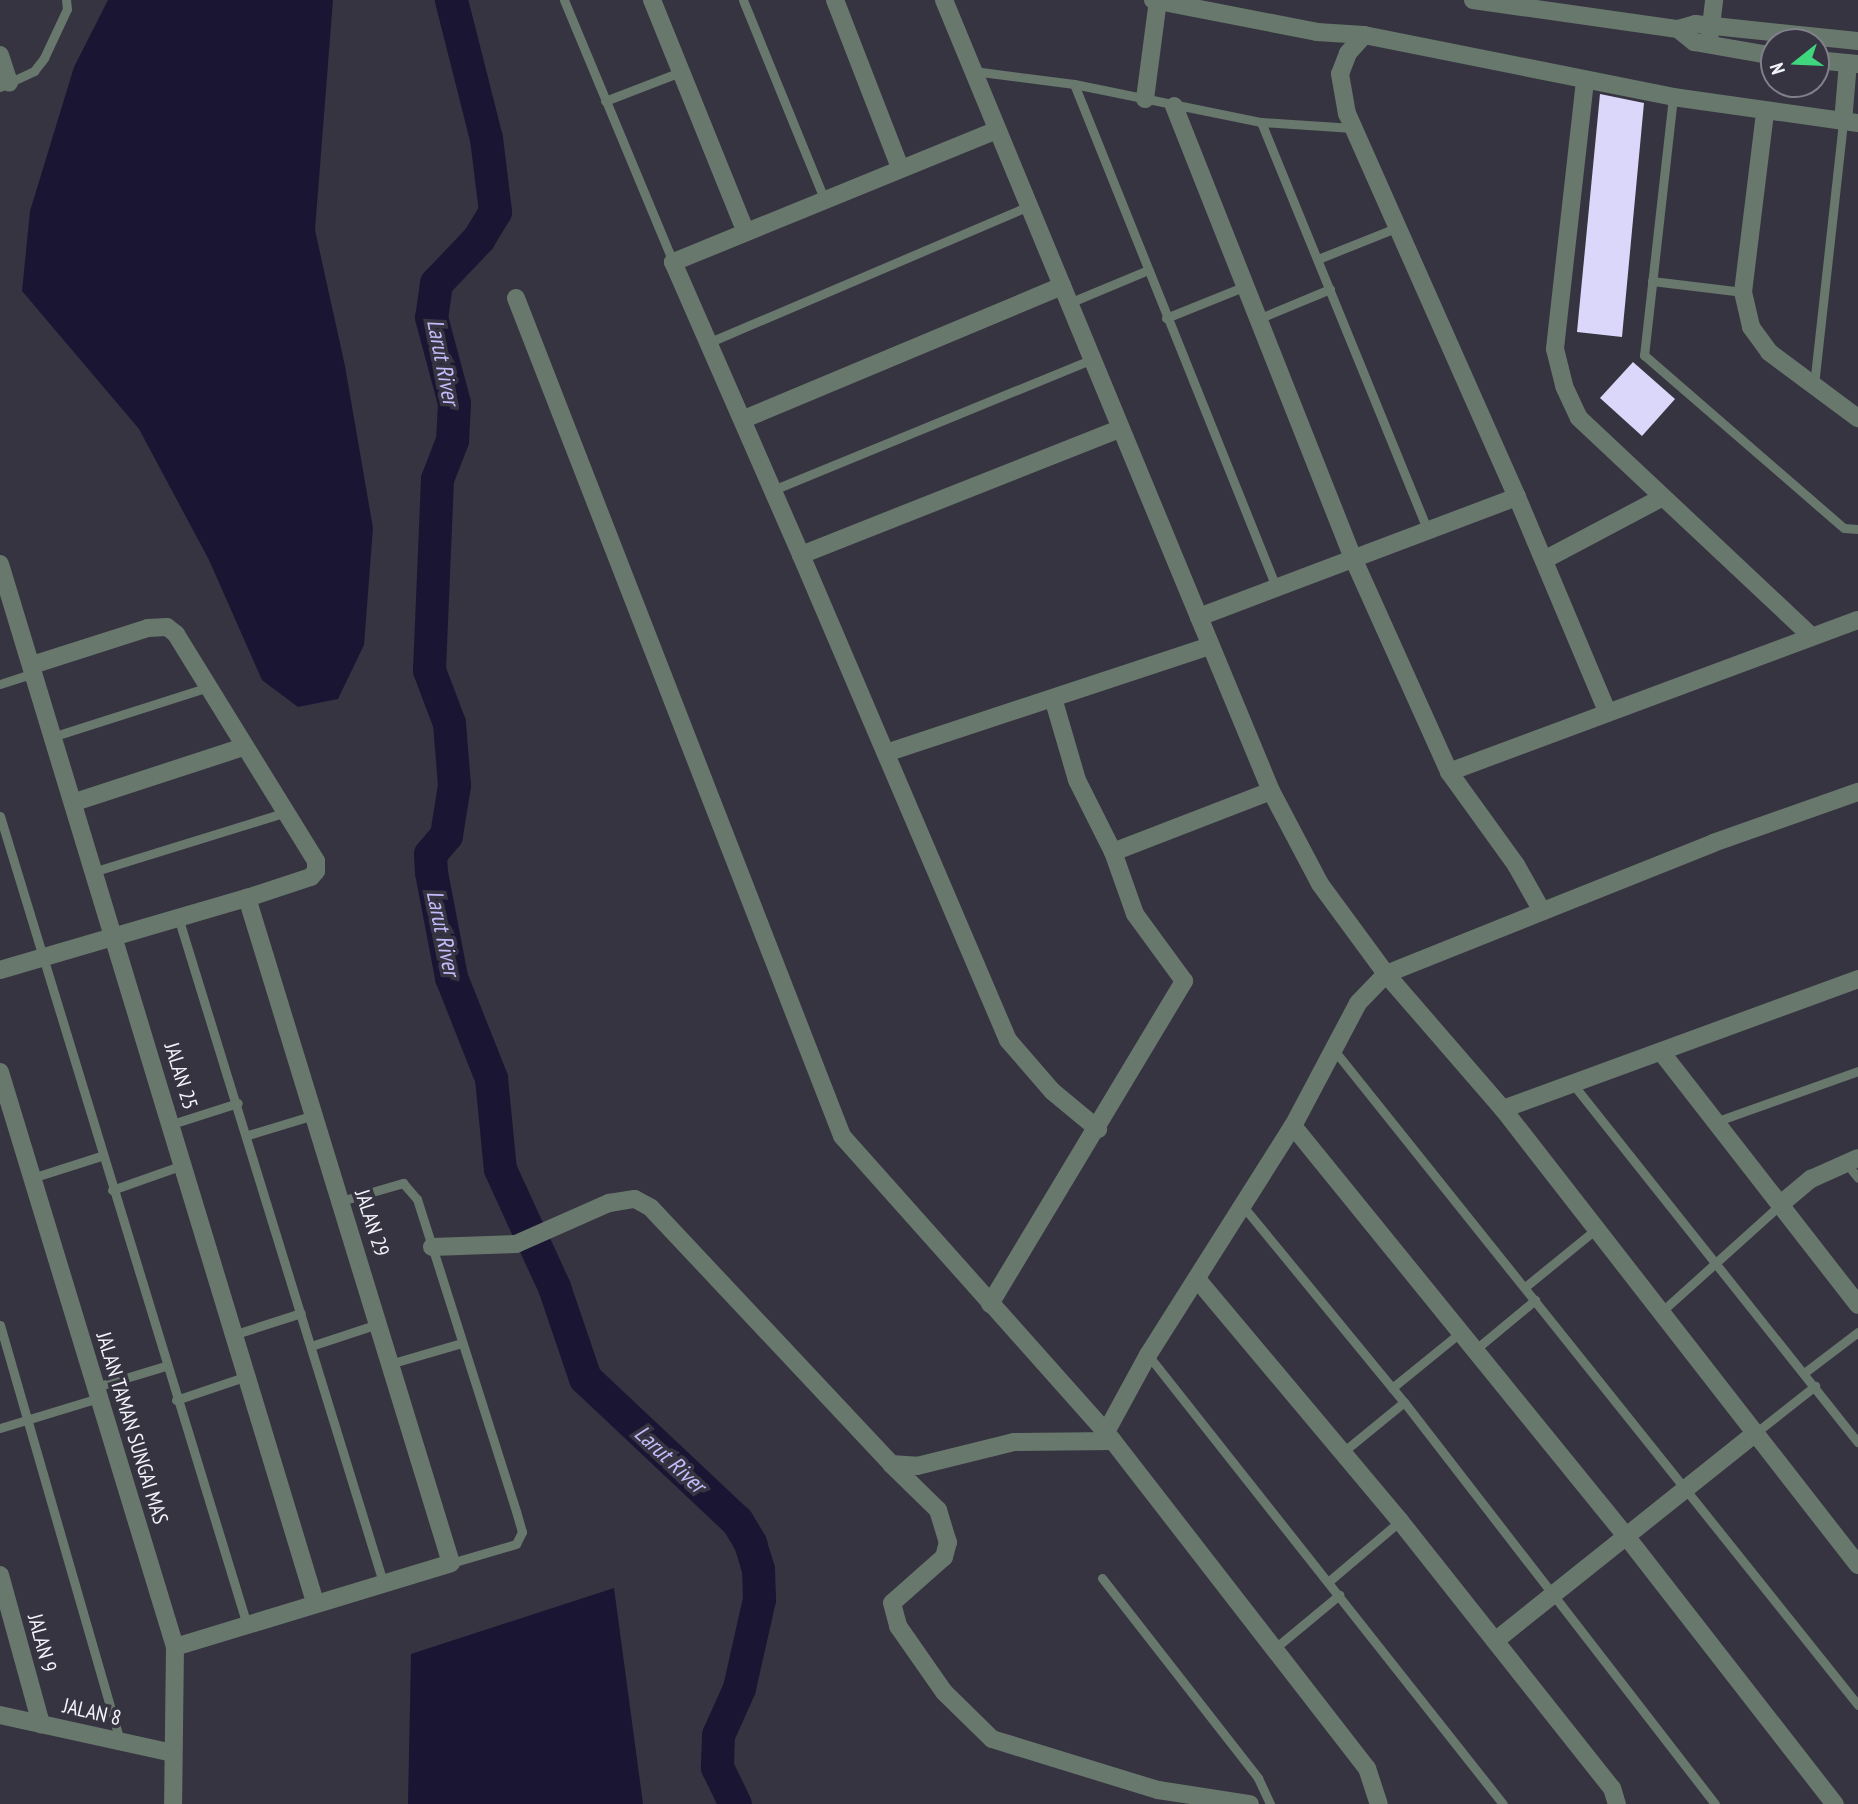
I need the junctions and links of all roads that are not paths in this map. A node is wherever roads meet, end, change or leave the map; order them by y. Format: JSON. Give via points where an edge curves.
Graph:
{"nodes":[{"id":1,"x":66,"y":0,"type":"edge"},
{"id":2,"x":564,"y":0,"type":"edge"},
{"id":3,"x":652,"y":0,"type":"edge"},
{"id":4,"x":743,"y":0,"type":"edge"},
{"id":5,"x":835,"y":0,"type":"edge"},
{"id":6,"x":944,"y":0,"type":"edge"},
{"id":7,"x":1156,"y":0,"type":"edge"},
{"id":8,"x":1474,"y":0,"type":"edge"},
{"id":9,"x":1714,"y":0,"type":"edge"},
{"id":10,"x":1538,"y":5,"type":"edge"},
{"id":11,"x":1711,"y":25,"type":"junction"},
{"id":12,"x":1678,"y":29,"type":"junction"},
{"id":13,"x":1364,"y":35,"type":"junction"},
{"id":14,"x":1858,"y":41,"type":"edge"},
{"id":15,"x":1709,"y":45,"type":"junction"},
{"id":16,"x":1760,"y":53,"type":"edge"},
{"id":17,"x":0,"y":55,"type":"edge"},
{"id":18,"x":1830,"y":62,"type":"edge"},
{"id":19,"x":1853,"y":64,"type":"edge"},
{"id":20,"x":973,"y":71,"type":"junction"},
{"id":21,"x":680,"y":72,"type":"junction"},
{"id":22,"x":1585,"y":80,"type":"junction"},
{"id":23,"x":1074,"y":84,"type":"junction"},
{"id":24,"x":5,"y":85,"type":"edge"},
{"id":25,"x":1673,"y":97,"type":"junction"},
{"id":26,"x":1145,"y":99,"type":"junction"},
{"id":27,"x":605,"y":101,"type":"junction"},
{"id":28,"x":1174,"y":106,"type":"junction"},
{"id":29,"x":1765,"y":113,"type":"junction"},
{"id":30,"x":1261,"y":122,"type":"junction"},
{"id":31,"x":1850,"y":122,"type":"edge"},
{"id":32,"x":1353,"y":128,"type":"junction"},
{"id":33,"x":997,"y":130,"type":"junction"},
{"id":34,"x":900,"y":168,"type":"junction"},
{"id":35,"x":824,"y":198,"type":"junction"},
{"id":36,"x":1029,"y":206,"type":"junction"},
{"id":37,"x":1398,"y":227,"type":"junction"},
{"id":38,"x":745,"y":230,"type":"junction"},
{"id":39,"x":1318,"y":260,"type":"junction"},
{"id":40,"x":673,"y":262,"type":"junction"},
{"id":41,"x":1148,"y":270,"type":"junction"},
{"id":42,"x":1652,"y":281,"type":"junction"},
{"id":43,"x":1243,"y":287,"type":"junction"},
{"id":44,"x":1330,"y":289,"type":"junction"},
{"id":45,"x":1743,"y":292,"type":"junction"},
{"id":46,"x":1065,"y":294,"type":"junction"},
{"id":47,"x":516,"y":298,"type":"dead end"},
{"id":48,"x":1166,"y":318,"type":"junction"},
{"id":49,"x":1257,"y":319,"type":"junction"},
{"id":50,"x":710,"y":342,"type":"junction"},
{"id":51,"x":1092,"y":359,"type":"junction"},
{"id":52,"x":1814,"y":385,"type":"junction"},
{"id":53,"x":1858,"y":418,"type":"edge"},
{"id":54,"x":744,"y":419,"type":"junction"},
{"id":55,"x":1121,"y":428,"type":"junction"},
{"id":56,"x":773,"y":490,"type":"junction"},
{"id":57,"x":1517,"y":497,"type":"junction"},
{"id":58,"x":1661,"y":498,"type":"junction"},
{"id":59,"x":1858,"y":529,"type":"edge"},
{"id":60,"x":1428,"y":531,"type":"junction"},
{"id":61,"x":801,"y":555,"type":"junction"},
{"id":62,"x":1353,"y":558,"type":"junction"},
{"id":63,"x":1544,"y":560,"type":"junction"},
{"id":64,"x":0,"y":564,"type":"edge"},
{"id":65,"x":1276,"y":587,"type":"junction"},
{"id":66,"x":1199,"y":617,"type":"junction"},
{"id":67,"x":1858,"y":620,"type":"edge"},
{"id":68,"x":1811,"y":636,"type":"junction"},
{"id":69,"x":1210,"y":646,"type":"junction"},
{"id":70,"x":33,"y":669,"type":"junction"},
{"id":71,"x":0,"y":684,"type":"edge"},
{"id":72,"x":209,"y":687,"type":"junction"},
{"id":73,"x":1053,"y":698,"type":"junction"},
{"id":74,"x":1608,"y":713,"type":"junction"},
{"id":75,"x":55,"y":736,"type":"junction"},
{"id":76,"x":243,"y":747,"type":"junction"},
{"id":77,"x":886,"y":753,"type":"junction"},
{"id":78,"x":1448,"y":772,"type":"junction"},
{"id":79,"x":1271,"y":791,"type":"junction"},
{"id":80,"x":1858,"y":792,"type":"edge"},
{"id":81,"x":75,"y":802,"type":"junction"},
{"id":82,"x":283,"y":813,"type":"junction"},
{"id":83,"x":0,"y":816,"type":"edge"},
{"id":84,"x":1113,"y":852,"type":"junction"},
{"id":85,"x":96,"y":871,"type":"junction"},
{"id":86,"x":247,"y":898,"type":"junction"},
{"id":87,"x":1542,"y":911,"type":"junction"},
{"id":88,"x":178,"y":917,"type":"junction"},
{"id":89,"x":115,"y":934,"type":"junction"},
{"id":90,"x":41,"y":956,"type":"junction"},
{"id":91,"x":0,"y":970,"type":"edge"},
{"id":92,"x":1386,"y":974,"type":"junction"},
{"id":93,"x":1858,"y":979,"type":"edge"},
{"id":94,"x":1334,"y":1050,"type":"junction"},
{"id":95,"x":1662,"y":1053,"type":"junction"},
{"id":96,"x":1858,"y":1071,"type":"edge"},
{"id":97,"x":0,"y":1072,"type":"edge"},
{"id":98,"x":1572,"y":1083,"type":"junction"},
{"id":99,"x":238,"y":1103,"type":"junction"},
{"id":100,"x":1503,"y":1109,"type":"junction"},
{"id":101,"x":314,"y":1115,"type":"junction"},
{"id":102,"x":1714,"y":1123,"type":"junction"},
{"id":103,"x":172,"y":1124,"type":"junction"},
{"id":104,"x":8,"y":1125,"type":"edge"},
{"id":105,"x":1293,"y":1126,"type":"junction"},
{"id":106,"x":1098,"y":1129,"type":"junction"},
{"id":107,"x":248,"y":1135,"type":"junction"},
{"id":108,"x":101,"y":1156,"type":"junction"},
{"id":109,"x":1851,"y":1160,"type":"edge"},
{"id":110,"x":183,"y":1165,"type":"junction"},
{"id":111,"x":31,"y":1178,"type":"junction"},
{"id":112,"x":1858,"y":1178,"type":"edge"},
{"id":113,"x":111,"y":1190,"type":"junction"},
{"id":114,"x":341,"y":1200,"type":"junction"},
{"id":115,"x":1241,"y":1203,"type":"junction"},
{"id":116,"x":1782,"y":1203,"type":"junction"},
{"id":117,"x":1595,"y":1230,"type":"junction"},
{"id":118,"x":432,"y":1247,"type":"junction"},
{"id":119,"x":1716,"y":1265,"type":"junction"},
{"id":120,"x":1197,"y":1279,"type":"junction"},
{"id":121,"x":1525,"y":1287,"type":"junction"},
{"id":122,"x":1535,"y":1300,"type":"junction"},
{"id":123,"x":990,"y":1304,"type":"junction"},
{"id":124,"x":1858,"y":1305,"type":"edge"},
{"id":125,"x":301,"y":1312,"type":"junction"},
{"id":126,"x":1660,"y":1313,"type":"junction"},
{"id":127,"x":380,"y":1324,"type":"junction"},
{"id":128,"x":0,"y":1325,"type":"edge"},
{"id":129,"x":1462,"y":1331,"type":"junction"},
{"id":130,"x":1858,"y":1332,"type":"edge"},
{"id":131,"x":236,"y":1334,"type":"junction"},
{"id":132,"x":462,"y":1343,"type":"junction"},
{"id":133,"x":311,"y":1346,"type":"junction"},
{"id":134,"x":1476,"y":1349,"type":"junction"},
{"id":135,"x":1148,"y":1355,"type":"junction"},
{"id":136,"x":393,"y":1363,"type":"junction"},
{"id":137,"x":165,"y":1366,"type":"junction"},
{"id":138,"x":1804,"y":1373,"type":"junction"},
{"id":139,"x":247,"y":1376,"type":"junction"},
{"id":140,"x":1815,"y":1386,"type":"junction"},
{"id":141,"x":1392,"y":1388,"type":"junction"},
{"id":142,"x":97,"y":1392,"type":"junction"},
{"id":143,"x":176,"y":1400,"type":"junction"},
{"id":144,"x":1404,"y":1402,"type":"junction"},
{"id":145,"x":30,"y":1419,"type":"junction"},
{"id":146,"x":0,"y":1428,"type":"edge"},
{"id":147,"x":1754,"y":1434,"type":"junction"},
{"id":148,"x":1110,"y":1437,"type":"junction"},
{"id":149,"x":1858,"y":1442,"type":"edge"},
{"id":150,"x":1343,"y":1452,"type":"junction"},
{"id":151,"x":891,"y":1464,"type":"junction"},
{"id":152,"x":1685,"y":1489,"type":"junction"},
{"id":153,"x":1400,"y":1521,"type":"junction"},
{"id":154,"x":1626,"y":1536,"type":"junction"},
{"id":155,"x":450,"y":1563,"type":"junction"},
{"id":156,"x":1858,"y":1565,"type":"edge"},
{"id":157,"x":0,"y":1575,"type":"edge"},
{"id":158,"x":1102,"y":1578,"type":"dead end"},
{"id":159,"x":1328,"y":1582,"type":"junction"},
{"id":160,"x":383,"y":1583,"type":"junction"},
{"id":161,"x":1554,"y":1594,"type":"junction"},
{"id":162,"x":1339,"y":1595,"type":"junction"},
{"id":163,"x":315,"y":1602,"type":"junction"},
{"id":164,"x":247,"y":1625,"type":"junction"},
{"id":165,"x":1495,"y":1641,"type":"junction"},
{"id":166,"x":175,"y":1647,"type":"junction"},
{"id":167,"x":1274,"y":1649,"type":"junction"},
{"id":168,"x":1858,"y":1705,"type":"edge"},
{"id":169,"x":0,"y":1715,"type":"edge"},
{"id":170,"x":41,"y":1724,"type":"junction"},
{"id":171,"x":120,"y":1742,"type":"junction"},
{"id":172,"x":173,"y":1753,"type":"junction"},
{"id":173,"x":1156,"y":1797,"type":"edge"},
{"id":174,"x":173,"y":1804,"type":"edge"},
{"id":175,"x":1250,"y":1804,"type":"edge"},
{"id":176,"x":1270,"y":1804,"type":"edge"},
{"id":177,"x":1379,"y":1804,"type":"edge"},
{"id":178,"x":1503,"y":1804,"type":"edge"},
{"id":179,"x":1617,"y":1804,"type":"edge"},
{"id":180,"x":1715,"y":1804,"type":"edge"},
{"id":181,"x":1835,"y":1804,"type":"edge"}],
"edges":[{"from":1,"to":24,"type":"lane","via":[[67,9],[34,72]]},
{"from":2,"to":27,"type":"lane"},
{"from":3,"to":21,"type":"street"},
{"from":4,"to":35,"type":"lane"},
{"from":5,"to":34,"type":"street"},
{"from":6,"to":20,"type":"street"},
{"from":7,"to":13,"type":"street","via":[[1317,32]]},
{"from":7,"to":26,"type":"street"},
{"from":8,"to":10,"type":"street"},
{"from":9,"to":11,"type":"street"},
{"from":10,"to":12,"type":"street"},
{"from":11,"to":12,"type":"street"},
{"from":11,"to":14,"type":"street"},
{"from":11,"to":15,"type":"street"},
{"from":12,"to":15,"type":"street","via":[[1694,42]]},
{"from":13,"to":22,"type":"street"},
{"from":13,"to":32,"type":"street","via":[[1348,53],[1340,74],[1340,92]]},
{"from":15,"to":16,"type":"street"},
{"from":17,"to":24,"type":"street"},
{"from":18,"to":19,"type":"street"},
{"from":19,"to":31,"type":"street"},
{"from":20,"to":23,"type":"lane"},
{"from":20,"to":33,"type":"street"},
{"from":21,"to":27,"type":"lane"},
{"from":21,"to":38,"type":"street"},
{"from":22,"to":25,"type":"street"},
{"from":22,"to":58,"type":"street","via":[[1555,349],[1579,418]]},
{"from":23,"to":26,"type":"lane"},
{"from":23,"to":41,"type":"lane"},
{"from":25,"to":29,"type":"street"},
{"from":25,"to":42,"type":"lane"},
{"from":26,"to":28,"type":"lane"},
{"from":27,"to":40,"type":"lane"},
{"from":28,"to":30,"type":"lane"},
{"from":28,"to":43,"type":"street"},
{"from":29,"to":31,"type":"street"},
{"from":29,"to":45,"type":"street"},
{"from":30,"to":32,"type":"lane"},
{"from":30,"to":39,"type":"lane"},
{"from":31,"to":52,"type":"lane"},
{"from":32,"to":37,"type":"street"},
{"from":33,"to":34,"type":"street"},
{"from":33,"to":36,"type":"street"},
{"from":34,"to":35,"type":"street"},
{"from":35,"to":38,"type":"street"},
{"from":36,"to":46,"type":"street"},
{"from":36,"to":50,"type":"lane"},
{"from":37,"to":39,"type":"lane"},
{"from":37,"to":57,"type":"street"},
{"from":38,"to":40,"type":"street"},
{"from":39,"to":44,"type":"lane"},
{"from":40,"to":50,"type":"street"},
{"from":41,"to":46,"type":"lane"},
{"from":41,"to":48,"type":"lane"},
{"from":42,"to":45,"type":"lane"},
{"from":42,"to":59,"type":"lane","via":[[1644,355],[1844,528]]},
{"from":43,"to":48,"type":"lane"},
{"from":43,"to":49,"type":"street"},
{"from":44,"to":49,"type":"lane"},
{"from":44,"to":60,"type":"lane"},
{"from":45,"to":52,"type":"street","via":[[1751,327],[1769,352]]},
{"from":46,"to":51,"type":"street"},
{"from":46,"to":54,"type":"street"},
{"from":47,"to":123,"type":"street","via":[[842,1136]]},
{"from":48,"to":65,"type":"lane"},
{"from":49,"to":62,"type":"street"},
{"from":50,"to":54,"type":"street"},
{"from":51,"to":55,"type":"street"},
{"from":51,"to":56,"type":"lane"},
{"from":52,"to":53,"type":"street"},
{"from":54,"to":56,"type":"street"},
{"from":55,"to":61,"type":"street"},
{"from":55,"to":66,"type":"street"},
{"from":56,"to":61,"type":"street"},
{"from":57,"to":60,"type":"street"},
{"from":57,"to":63,"type":"street"},
{"from":58,"to":63,"type":"street"},
{"from":58,"to":68,"type":"street"},
{"from":60,"to":62,"type":"street"},
{"from":61,"to":77,"type":"street"},
{"from":62,"to":65,"type":"street"},
{"from":62,"to":78,"type":"street"},
{"from":63,"to":74,"type":"street"},
{"from":64,"to":70,"type":"street","name":"JALAN 25"},
{"from":65,"to":66,"type":"street"},
{"from":66,"to":69,"type":"street"},
{"from":67,"to":68,"type":"street"},
{"from":68,"to":74,"type":"street"},
{"from":69,"to":73,"type":"street"},
{"from":69,"to":79,"type":"street"},
{"from":70,"to":71,"type":"lane"},
{"from":70,"to":72,"type":"street","via":[[148,628],[167,627],[191,655]]},
{"from":70,"to":75,"type":"street","name":"JALAN 25"},
{"from":72,"to":75,"type":"lane"},
{"from":72,"to":76,"type":"street"},
{"from":73,"to":77,"type":"street"},
{"from":73,"to":84,"type":"street","via":[[1077,780]]},
{"from":74,"to":78,"type":"street"},
{"from":75,"to":81,"type":"street","name":"JALAN 25"},
{"from":76,"to":81,"type":"street"},
{"from":76,"to":82,"type":"street"},
{"from":77,"to":106,"type":"street","via":[[1008,1040],[1052,1091]]},
{"from":78,"to":87,"type":"street","via":[[1517,865]]},
{"from":79,"to":84,"type":"street"},
{"from":79,"to":92,"type":"street","via":[[1320,884]]},
{"from":80,"to":87,"type":"street"},
{"from":81,"to":85,"type":"street","name":"JALAN 25"},
{"from":82,"to":85,"type":"lane"},
{"from":82,"to":86,"type":"street","via":[[316,861],[316,871],[311,877]]},
{"from":83,"to":90,"type":"lane"},
{"from":84,"to":106,"type":"street","via":[[1135,915],[1184,981]]},
{"from":85,"to":89,"type":"street","name":"JALAN 25"},
{"from":86,"to":88,"type":"street"},
{"from":86,"to":101,"type":"street","name":"JALAN 29"},
{"from":87,"to":92,"type":"street"},
{"from":88,"to":89,"type":"street"},
{"from":88,"to":99,"type":"lane"},
{"from":89,"to":90,"type":"street"},
{"from":89,"to":103,"type":"street","name":"JALAN 25"},
{"from":90,"to":91,"type":"street"},
{"from":90,"to":108,"type":"lane"},
{"from":92,"to":94,"type":"street","via":[[1358,1003]]},
{"from":92,"to":100,"type":"street"},
{"from":93,"to":95,"type":"street"},
{"from":94,"to":105,"type":"street"},
{"from":94,"to":121,"type":"lane"},
{"from":95,"to":98,"type":"street"},
{"from":95,"to":102,"type":"street"},
{"from":96,"to":102,"type":"lane"},
{"from":97,"to":104,"type":"street","name":"JALAN TAMAN SUNGAI MAS"},
{"from":98,"to":100,"type":"street"},
{"from":98,"to":119,"type":"lane"},
{"from":99,"to":103,"type":"lane"},
{"from":99,"to":107,"type":"lane"},
{"from":100,"to":117,"type":"street"},
{"from":101,"to":107,"type":"lane"},
{"from":101,"to":114,"type":"street","name":"JALAN 29"},
{"from":102,"to":116,"type":"street"},
{"from":103,"to":110,"type":"street","name":"JALAN 25"},
{"from":104,"to":111,"type":"street","name":"JALAN TAMAN SUNGAI MAS"},
{"from":105,"to":115,"type":"street"},
{"from":105,"to":129,"type":"street"},
{"from":106,"to":123,"type":"street"},
{"from":107,"to":125,"type":"lane"},
{"from":108,"to":111,"type":"lane"},
{"from":108,"to":113,"type":"lane"},
{"from":109,"to":112,"type":"lane"},
{"from":109,"to":116,"type":"street","via":[[1811,1179]]},
{"from":110,"to":113,"type":"lane"},
{"from":110,"to":131,"type":"street","name":"JALAN 25"},
{"from":111,"to":142,"type":"street","name":"JALAN TAMAN SUNGAI MAS"},
{"from":113,"to":137,"type":"lane"},
{"from":114,"to":118,"type":"lane","via":[[403,1183],[417,1199]]},
{"from":114,"to":127,"type":"street","name":"JALAN 29"},
{"from":115,"to":120,"type":"street"},
{"from":115,"to":141,"type":"lane"},
{"from":116,"to":119,"type":"lane"},
{"from":116,"to":124,"type":"street"},
{"from":117,"to":121,"type":"lane"},
{"from":117,"to":126,"type":"street"},
{"from":118,"to":132,"type":"lane"},
{"from":118,"to":151,"type":"street","via":[[516,1244],[624,1199],[651,1208]]},
{"from":119,"to":126,"type":"lane"},
{"from":119,"to":138,"type":"lane"},
{"from":120,"to":135,"type":"street"},
{"from":120,"to":150,"type":"street"},
{"from":121,"to":122,"type":"lane"},
{"from":122,"to":134,"type":"lane"},
{"from":122,"to":152,"type":"lane"},
{"from":123,"to":148,"type":"street"},
{"from":125,"to":131,"type":"lane"},
{"from":125,"to":133,"type":"lane"},
{"from":126,"to":147,"type":"street"},
{"from":127,"to":133,"type":"lane"},
{"from":127,"to":136,"type":"street","name":"JALAN 29"},
{"from":128,"to":145,"type":"lane"},
{"from":129,"to":134,"type":"street"},
{"from":129,"to":141,"type":"lane"},
{"from":130,"to":138,"type":"lane"},
{"from":131,"to":139,"type":"street","name":"JALAN 25"},
{"from":132,"to":136,"type":"lane"},
{"from":132,"to":155,"type":"lane","via":[[522,1532],[516,1544]]},
{"from":133,"to":160,"type":"lane"},
{"from":134,"to":154,"type":"street"},
{"from":135,"to":148,"type":"street"},
{"from":135,"to":159,"type":"lane"},
{"from":136,"to":155,"type":"street","name":"JALAN 29"},
{"from":137,"to":142,"type":"lane"},
{"from":137,"to":143,"type":"lane"},
{"from":138,"to":140,"type":"lane"},
{"from":139,"to":143,"type":"lane"},
{"from":139,"to":163,"type":"street","name":"JALAN 25"},
{"from":140,"to":147,"type":"lane"},
{"from":140,"to":149,"type":"lane"},
{"from":141,"to":144,"type":"lane"},
{"from":142,"to":145,"type":"lane"},
{"from":142,"to":166,"type":"street","name":"JALAN TAMAN SUNGAI MAS"},
{"from":143,"to":164,"type":"lane"},
{"from":144,"to":150,"type":"lane"},
{"from":144,"to":161,"type":"lane"},
{"from":145,"to":146,"type":"lane"},
{"from":145,"to":171,"type":"lane"},
{"from":147,"to":152,"type":"street"},
{"from":147,"to":156,"type":"street"},
{"from":148,"to":151,"type":"street","via":[[1014,1443],[917,1466]]},
{"from":148,"to":167,"type":"street"},
{"from":150,"to":153,"type":"street"},
{"from":151,"to":173,"type":"street","via":[[938,1510],[947,1530],[944,1557],[892,1603],[898,1626],[944,1692],[992,1739]]},
{"from":152,"to":154,"type":"street"},
{"from":152,"to":168,"type":"lane"},
{"from":153,"to":159,"type":"lane"},
{"from":153,"to":165,"type":"street"},
{"from":154,"to":161,"type":"street"},
{"from":154,"to":181,"type":"street"},
{"from":155,"to":160,"type":"street"},
{"from":157,"to":170,"type":"street","name":"JALAN 9"},
{"from":158,"to":176,"type":"lane","via":[[1258,1778]]},
{"from":159,"to":162,"type":"lane"},
{"from":160,"to":163,"type":"street"},
{"from":161,"to":165,"type":"street"},
{"from":161,"to":180,"type":"lane"},
{"from":162,"to":167,"type":"lane"},
{"from":162,"to":178,"type":"lane"},
{"from":163,"to":164,"type":"street"},
{"from":164,"to":166,"type":"street"},
{"from":165,"to":179,"type":"street","via":[[1612,1788]]},
{"from":166,"to":172,"type":"street","name":"JALAN TAMAN SUNGAI MAS"},
{"from":167,"to":177,"type":"street","via":[[1367,1768]]},
{"from":169,"to":170,"type":"street","name":"JALAN 8"},
{"from":170,"to":171,"type":"street","name":"JALAN 8"},
{"from":171,"to":172,"type":"street","name":"JALAN 8"},
{"from":172,"to":174,"type":"street","name":"JALAN TAMAN SUNGAI MAS"},
{"from":173,"to":175,"type":"street"}]}
